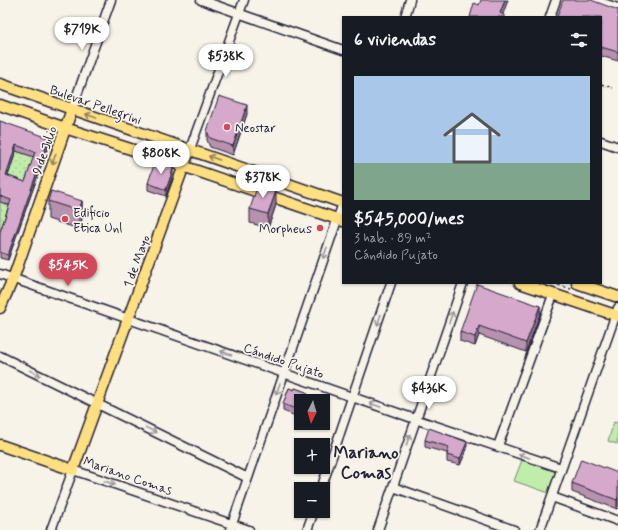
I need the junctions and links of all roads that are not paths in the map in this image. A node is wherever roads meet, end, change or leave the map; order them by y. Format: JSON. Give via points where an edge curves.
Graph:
{"nodes":[{"id":1,"x":111,"y":0,"type":"edge"},
{"id":2,"x":201,"y":0,"type":"edge"},
{"id":3,"x":244,"y":0,"type":"edge"},
{"id":4,"x":410,"y":0,"type":"edge"},
{"id":5,"x":556,"y":0,"type":"edge"},
{"id":6,"x":594,"y":0,"type":"edge"},
{"id":7,"x":618,"y":8,"type":"edge"},
{"id":8,"x":239,"y":13,"type":"junction"},
{"id":9,"x":405,"y":16,"type":"edge"},
{"id":10,"x":550,"y":16,"type":"edge"},
{"id":11,"x":342,"y":50,"type":"edge"},
{"id":12,"x":0,"y":84,"type":"edge"},
{"id":13,"x":0,"y":105,"type":"edge"},
{"id":14,"x":72,"y":109,"type":"junction"},
{"id":15,"x":65,"y":128,"type":"junction"},
{"id":16,"x":602,"y":141,"type":"edge"},
{"id":17,"x":618,"y":147,"type":"edge"},
{"id":18,"x":190,"y":149,"type":"junction"},
{"id":19,"x":184,"y":167,"type":"junction"},
{"id":20,"x":342,"y":203,"type":"edge"},
{"id":21,"x":342,"y":209,"type":"edge"},
{"id":22,"x":340,"y":220,"type":"edge"},
{"id":23,"x":0,"y":274,"type":"edge"},
{"id":24,"x":12,"y":279,"type":"junction"},
{"id":25,"x":391,"y":284,"type":"edge"},
{"id":26,"x":463,"y":284,"type":"edge"},
{"id":27,"x":523,"y":284,"type":"edge"},
{"id":28,"x":580,"y":284,"type":"edge"},
{"id":29,"x":553,"y":295,"type":"junction"},
{"id":30,"x":618,"y":297,"type":"edge"},
{"id":31,"x":0,"y":308,"type":"edge"},
{"id":32,"x":617,"y":313,"type":"edge"},
{"id":33,"x":128,"y":319,"type":"junction"},
{"id":34,"x":0,"y":356,"type":"edge"},
{"id":35,"x":284,"y":373,"type":"junction"},
{"id":36,"x":353,"y":397,"type":"junction"},
{"id":37,"x":98,"y":404,"type":"junction"},
{"id":38,"x":415,"y":419,"type":"junction"},
{"id":39,"x":0,"y":444,"type":"edge"},
{"id":40,"x":498,"y":446,"type":"junction"},
{"id":41,"x":561,"y":468,"type":"junction"},
{"id":42,"x":74,"y":470,"type":"junction"},
{"id":43,"x":248,"y":478,"type":"junction"},
{"id":44,"x":323,"y":482,"type":"edge"},
{"id":45,"x":393,"y":487,"type":"junction"},
{"id":46,"x":552,"y":497,"type":"junction"},
{"id":47,"x":311,"y":518,"type":"edge"},
{"id":48,"x":618,"y":521,"type":"edge"},
{"id":49,"x":231,"y":527,"type":"edge"},
{"id":50,"x":51,"y":530,"type":"edge"},
{"id":51,"x":249,"y":530,"type":"edge"},
{"id":52,"x":307,"y":530,"type":"edge"},
{"id":53,"x":378,"y":530,"type":"edge"},
{"id":54,"x":514,"y":530,"type":"edge"},
{"id":55,"x":540,"y":530,"type":"edge"}],
"edges":[{"from":1,"to":14,"type":"street","name":"9 de Julio"},
{"from":2,"to":8,"type":"street"},
{"from":3,"to":8,"type":"street","name":"1 de Mayo"},
{"from":4,"to":9,"type":"street"},
{"from":5,"to":10,"type":"street"},
{"from":6,"to":7,"type":"street"},
{"from":8,"to":11,"type":"street"},
{"from":8,"to":18,"type":"street","name":"1 de Mayo"},
{"from":12,"to":14,"type":"main road","name":"Bulevar Pellegrini"},
{"from":13,"to":15,"type":"main road"},
{"from":14,"to":15,"type":"main road","name":"9 de Julio"},
{"from":18,"to":14,"type":"main road","name":"Bulevar Pellegrini","one_way":true},
{"from":15,"to":19,"type":"main road"},
{"from":15,"to":24,"type":"main road","name":"9 de Julio","one_way":true},
{"from":16,"to":17,"type":"street"},
{"from":18,"to":19,"type":"main road","name":"1 de Mayo"},
{"from":20,"to":18,"type":"main road","name":"Bulevar Pellegrini","one_way":true},
{"from":19,"to":22,"type":"main road"},
{"from":19,"to":33,"type":"main road","name":"1 de Mayo"},
{"from":21,"to":22,"type":"street"},
{"from":22,"to":35,"type":"street","one_way":true},
{"from":23,"to":24,"type":"street","name":"Cándido Pujato"},
{"from":24,"to":31,"type":"main road","name":"9 de Julio"},
{"from":24,"to":33,"type":"street","name":"Cándido Pujato"},
{"from":25,"to":36,"type":"street","one_way":true},
{"from":38,"to":26,"type":"street","one_way":true},
{"from":27,"to":29,"type":"main road"},
{"from":28,"to":30,"type":"main road"},
{"from":29,"to":32,"type":"main road"},
{"from":29,"to":40,"type":"street"},
{"from":32,"to":41,"type":"street"},
{"from":35,"to":33,"type":"street","name":"Cándido Pujato","one_way":true},
{"from":33,"to":37,"type":"main road","name":"1 de Mayo"},
{"from":34,"to":37,"type":"street","one_way":true},
{"from":35,"to":36,"type":"street","name":"Cándido Pujato"},
{"from":35,"to":43,"type":"street","one_way":true},
{"from":38,"to":36,"type":"street","name":"Cándido Pujato","one_way":true},
{"from":36,"to":44,"type":"street"},
{"from":37,"to":42,"type":"main road","name":"1 de Mayo"},
{"from":37,"to":43,"type":"street","one_way":true},
{"from":38,"to":40,"type":"street","name":"Cándido Pujato"},
{"from":45,"to":38,"type":"street","one_way":true},
{"from":39,"to":42,"type":"main road","name":"Mariano Comas"},
{"from":41,"to":40,"type":"street","name":"Cándido Pujato","one_way":true},
{"from":41,"to":46,"type":"street"},
{"from":42,"to":49,"type":"street","name":"Mariano Comas","one_way":true},
{"from":42,"to":50,"type":"street","name":"1 de Mayo"},
{"from":43,"to":49,"type":"street"},
{"from":45,"to":53,"type":"street"},
{"from":45,"to":54,"type":"street"},
{"from":46,"to":48,"type":"street"},
{"from":46,"to":55,"type":"street"},
{"from":47,"to":52,"type":"street"},
{"from":49,"to":51,"type":"street","name":"Mariano Comas"}]}
